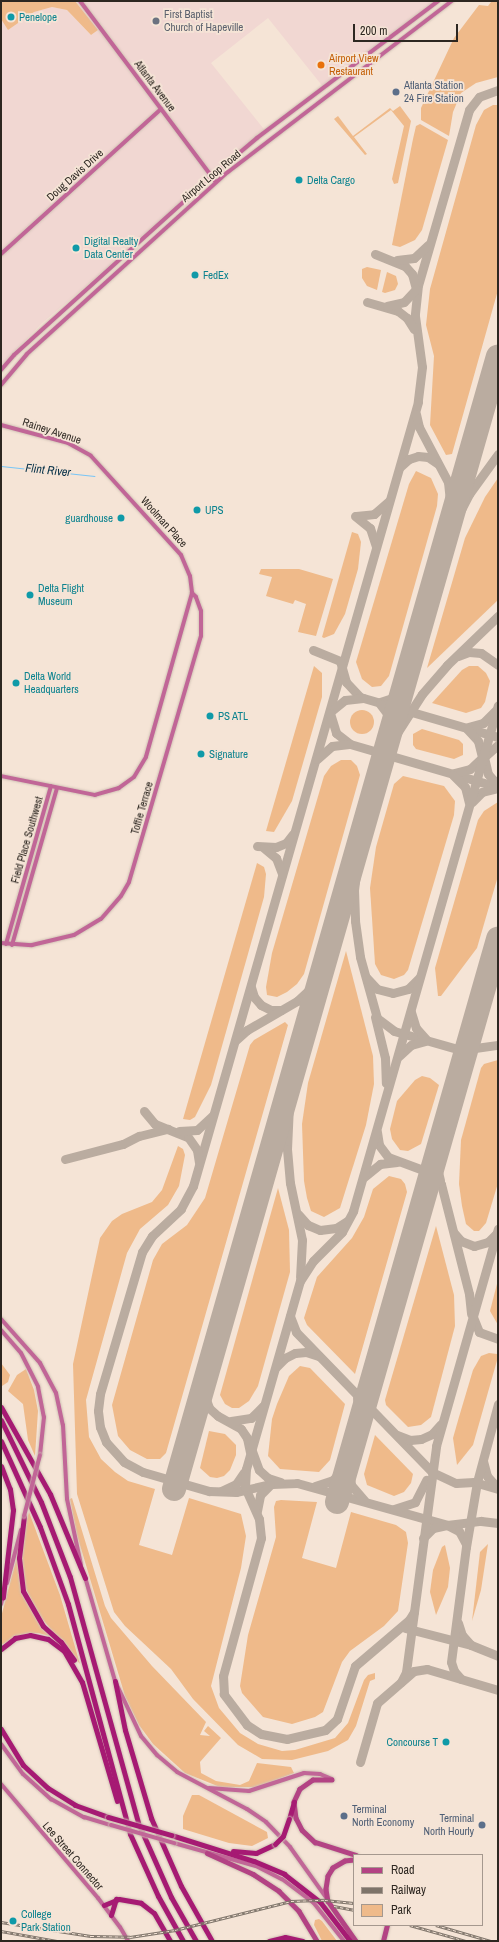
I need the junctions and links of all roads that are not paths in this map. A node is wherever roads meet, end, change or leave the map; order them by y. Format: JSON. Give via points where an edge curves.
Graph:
{"nodes":[{"id":1,"x":80,"y":1,"type":"edge"},
{"id":2,"x":438,"y":1,"type":"edge"},
{"id":3,"x":452,"y":1,"type":"edge"},
{"id":4,"x":161,"y":109,"type":"junction"},
{"id":5,"x":212,"y":176,"type":"junction"},
{"id":6,"x":216,"y":182,"type":"junction"},
{"id":7,"x":1,"y":254,"type":"edge"},
{"id":8,"x":1,"y":370,"type":"edge"},
{"id":9,"x":1,"y":385,"type":"edge"},
{"id":10,"x":1,"y":425,"type":"edge"},
{"id":11,"x":95,"y":459,"type":"joint"},
{"id":12,"x":192,"y":593,"type":"junction"},
{"id":13,"x":1,"y":776,"type":"edge"},
{"id":14,"x":51,"y":786,"type":"junction"},
{"id":15,"x":57,"y":788,"type":"junction"},
{"id":16,"x":36,"y":840,"type":"junction"},
{"id":17,"x":42,"y":841,"type":"junction"},
{"id":18,"x":26,"y":876,"type":"junction"},
{"id":19,"x":31,"y":878,"type":"junction"},
{"id":20,"x":17,"y":906,"type":"junction"},
{"id":21,"x":22,"y":908,"type":"junction"},
{"id":22,"x":3,"y":943,"type":"edge"},
{"id":23,"x":12,"y":944,"type":"junction"},
{"id":24,"x":1,"y":1319,"type":"edge"},
{"id":25,"x":1,"y":1330,"type":"edge"},
{"id":26,"x":1,"y":1406,"type":"edge"},
{"id":27,"x":1,"y":1420,"type":"edge"},
{"id":28,"x":1,"y":1441,"type":"edge"},
{"id":29,"x":1,"y":1466,"type":"edge"},
{"id":30,"x":24,"y":1516,"type":"junction"},
{"id":31,"x":85,"y":1578,"type":"junction"},
{"id":32,"x":3,"y":1597,"type":"junction"},
{"id":33,"x":1,"y":1604,"type":"edge"},
{"id":34,"x":1,"y":1649,"type":"edge"},
{"id":35,"x":115,"y":1680,"type":"junction"},
{"id":36,"x":82,"y":1682,"type":"junction"},
{"id":37,"x":1,"y":1729,"type":"edge"},
{"id":38,"x":1,"y":1744,"type":"edge"},
{"id":39,"x":332,"y":1780,"type":"joint"},
{"id":40,"x":1,"y":1784,"type":"edge"},
{"id":41,"x":202,"y":1786,"type":"junction"},
{"id":42,"x":294,"y":1802,"type":"junction"},
{"id":43,"x":124,"y":1814,"type":"junction"},
{"id":44,"x":214,"y":1848,"type":"junction"},
{"id":45,"x":207,"y":1853,"type":"junction"},
{"id":46,"x":353,"y":1854,"type":"edge"},
{"id":47,"x":353,"y":1860,"type":"edge"},
{"id":48,"x":116,"y":1899,"type":"junction"},
{"id":49,"x":328,"y":1901,"type":"junction"},
{"id":50,"x":104,"y":1905,"type":"junction"},
{"id":51,"x":111,"y":1915,"type":"junction"},
{"id":52,"x":387,"y":1926,"type":"edge"},
{"id":53,"x":128,"y":1941,"type":"edge"},
{"id":54,"x":170,"y":1941,"type":"edge"},
{"id":55,"x":183,"y":1941,"type":"edge"},
{"id":56,"x":196,"y":1941,"type":"edge"},
{"id":57,"x":212,"y":1941,"type":"edge"},
{"id":58,"x":269,"y":1941,"type":"edge"},
{"id":59,"x":303,"y":1941,"type":"edge"},
{"id":60,"x":317,"y":1941,"type":"edge"},
{"id":61,"x":344,"y":1941,"type":"edge"},
{"id":62,"x":350,"y":1941,"type":"edge"},
{"id":63,"x":356,"y":1941,"type":"edge"},
{"id":64,"x":383,"y":1941,"type":"edge"}],
"edges":[{"from":1,"to":4,"type":"main road","name":"Atlanta Avenue"},
{"from":2,"to":5,"type":"main road","name":"Airport Loop Road","via":[[257,138]]},
{"from":3,"to":6,"type":"main road","name":"Airport Loop Road"},
{"from":4,"to":5,"type":"main road","name":"Atlanta Avenue"},
{"from":4,"to":7,"type":"main road","name":"Doug Davis Drive"},
{"from":5,"to":6,"type":"main road","name":"Atlanta Avenue"},
{"from":5,"to":8,"type":"main road","name":"Airport Loop Road","via":[[14,355]]},
{"from":6,"to":9,"type":"main road","name":"Airport Loop Road","via":[[27,354]]},
{"from":10,"to":11,"type":"main road","name":"Rainey Avenue","via":[[72,445]]},
{"from":11,"to":12,"type":"main road","name":"Woolman Place","via":[[181,556],[190,576]]},
{"from":12,"to":15,"type":"main road","name":"Woolman Place","via":[[146,758],[134,777],[111,792],[95,795]]},
{"from":12,"to":23,"type":"main road","name":"Toffie Terrace","via":[[202,611],[201,636],[129,882],[109,911],[82,931],[39,944]]},
{"from":13,"to":14,"type":"main road","name":"Woolman Place"},
{"from":14,"to":15,"type":"main road","name":"Woolman Place"},
{"from":14,"to":16,"type":"main road","name":"Field Place Southwest"},
{"from":15,"to":17,"type":"main road","name":"Field Place Southwest"},
{"from":16,"to":17,"type":"main road"},
{"from":16,"to":18,"type":"main road","name":"Field Place Southwest"},
{"from":17,"to":19,"type":"main road","name":"Field Place Southwest"},
{"from":18,"to":19,"type":"main road"},
{"from":18,"to":20,"type":"main road","name":"Field Place Southwest"},
{"from":19,"to":21,"type":"main road","name":"Field Place Southwest"},
{"from":20,"to":21,"type":"main road"},
{"from":20,"to":22,"type":"main road","name":"Field Place Southwest"},
{"from":21,"to":23,"type":"main road","name":"Field Place Southwest"},
{"from":22,"to":23,"type":"main road","name":"Toffie Terrace"},
{"from":24,"to":31,"type":"main road","via":[[40,1363],[56,1393],[63,1425],[68,1511]]},
{"from":25,"to":30,"type":"main road","bridge":true,"via":[[22,1353],[38,1387],[44,1418],[40,1455]]},
{"from":26,"to":31,"type":"highway","via":[[46,1488]]},
{"from":27,"to":56,"type":"highway","via":[[38,1496],[70,1577],[139,1825],[171,1897]]},
{"from":28,"to":43,"type":"highway","via":[[40,1527],[68,1604]]},
{"from":29,"to":32,"type":"highway","via":[[10,1489],[13,1522]]},
{"from":30,"to":32,"type":"main road"},
{"from":30,"to":36,"type":"highway","via":[[19,1558],[23,1591],[43,1626],[71,1654]]},
{"from":31,"to":35,"type":"main road"},
{"from":32,"to":33,"type":"main road"},
{"from":34,"to":36,"type":"highway","via":[[9,1642],[24,1636],[48,1639],[64,1651]]},
{"from":35,"to":41,"type":"main road","via":[[134,1725],[149,1746],[177,1772]]},
{"from":35,"to":57,"type":"highway","via":[[130,1747],[151,1818],[180,1886]]},
{"from":36,"to":43,"type":"highway","via":[[109,1778]]},
{"from":37,"to":44,"type":"highway","bridge":true,"via":[[23,1765],[48,1788],[74,1805]]},
{"from":38,"to":45,"type":"main road","bridge":true,"via":[[23,1774],[43,1793],[76,1813]]},
{"from":39,"to":41,"type":"main road","via":[[309,1773],[249,1791]]},
{"from":39,"to":42,"type":"main road","via":[[309,1782],[300,1789]]},
{"from":40,"to":50,"type":"main road","name":"Lee Street Connector"},
{"from":41,"to":49,"type":"main road","via":[[247,1809],[271,1827],[290,1846]]},
{"from":42,"to":44,"type":"highway","bridge":true,"via":[[283,1836],[275,1844],[261,1852],[249,1853]]},
{"from":42,"to":46,"type":"main road","via":[[298,1822],[309,1838]]},
{"from":43,"to":55,"type":"highway","via":[[158,1896]]},
{"from":44,"to":62,"type":"highway","via":[[269,1866],[296,1881],[320,1902]]},
{"from":45,"to":60,"type":"main road","via":[[253,1874],[279,1891],[299,1911]]},
{"from":45,"to":61,"type":"main road","via":[[256,1866],[291,1884],[321,1909]]},
{"from":47,"to":49,"type":"main road","via":[[341,1862],[330,1872],[326,1885]]},
{"from":48,"to":50,"type":"highway"},
{"from":48,"to":51,"type":"highway"},
{"from":48,"to":54,"type":"highway","via":[[129,1899],[146,1906],[154,1913]]},
{"from":49,"to":63,"type":"main road"},
{"from":50,"to":51,"type":"main road","name":"Lee Street Connector"},
{"from":51,"to":53,"type":"main road","name":"Lee Street Connector"},
{"from":52,"to":64,"type":"main road"},
{"from":58,"to":59,"type":"highway","via":[[285,1937]]}]}
